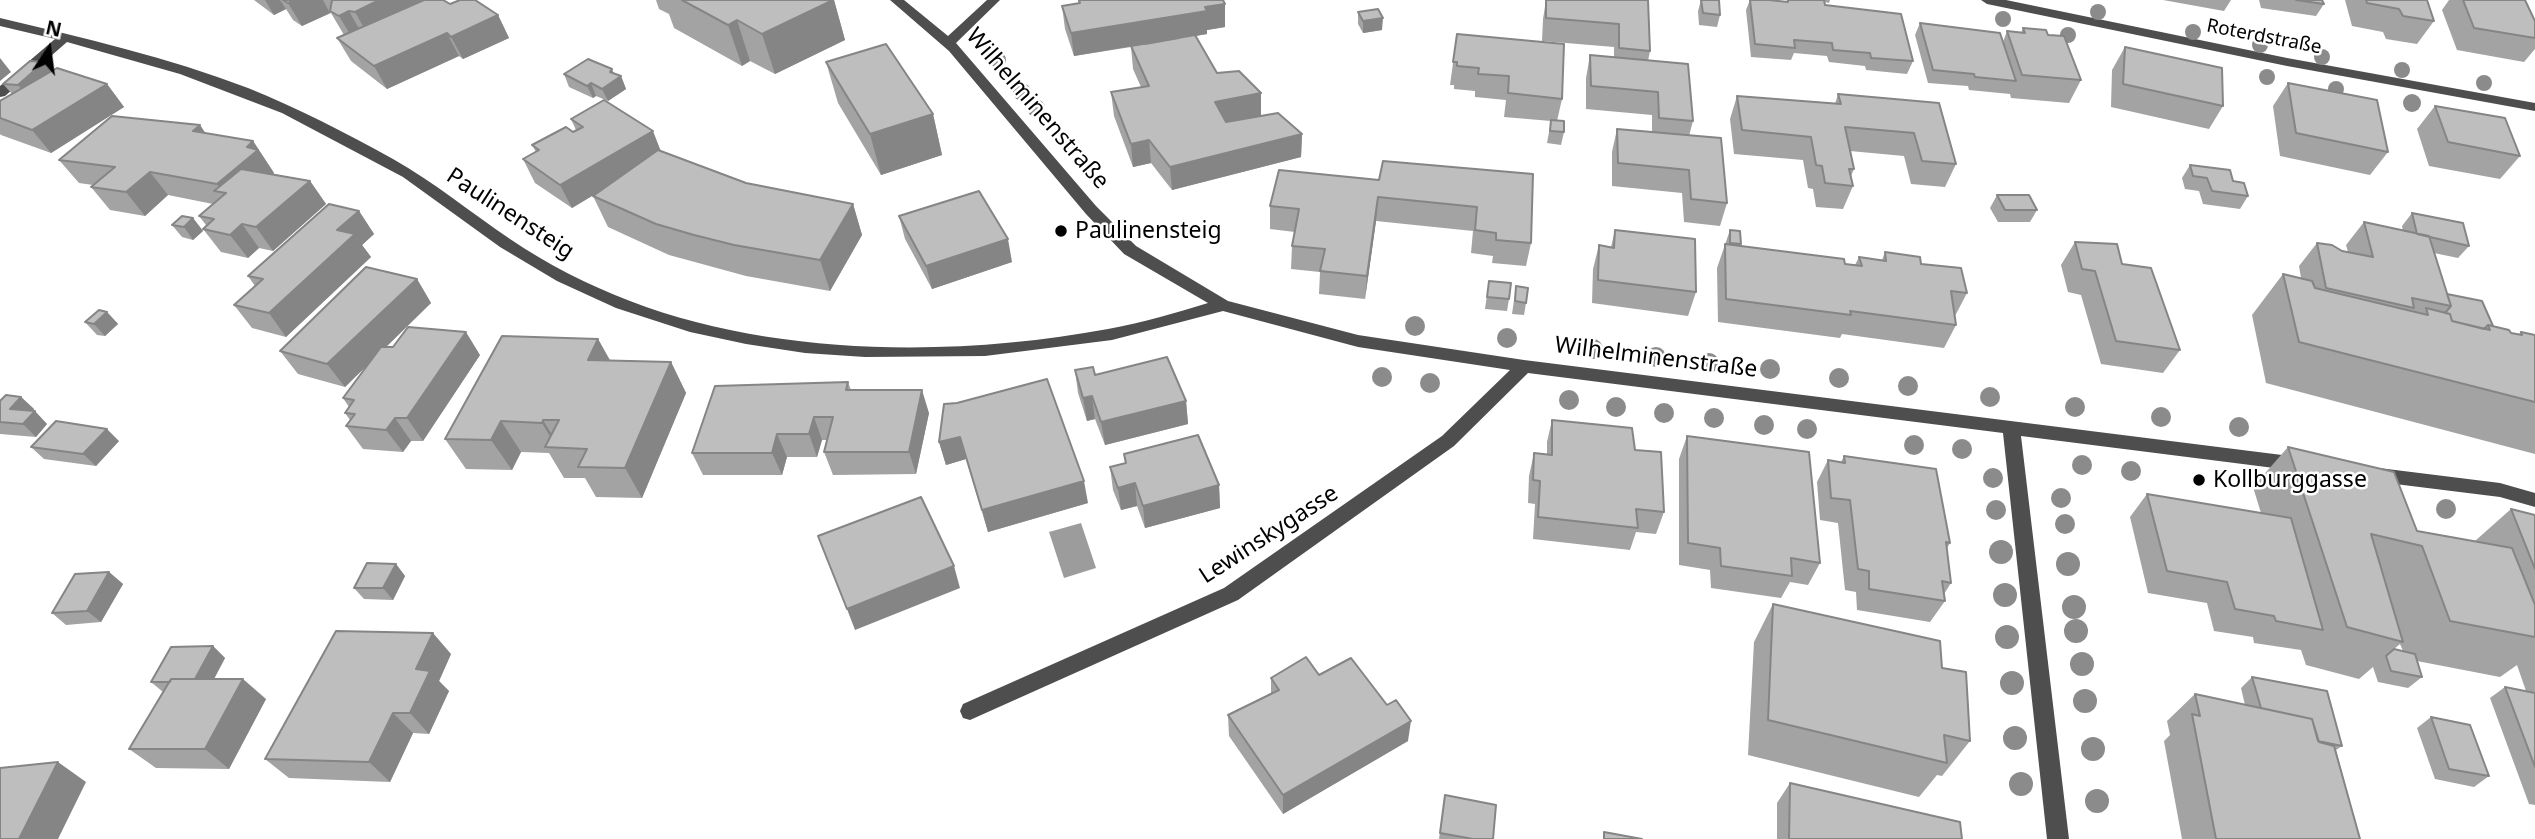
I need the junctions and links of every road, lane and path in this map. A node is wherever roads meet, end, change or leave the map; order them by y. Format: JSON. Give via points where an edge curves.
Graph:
{"nodes":[{"id":1,"x":895,"y":0,"type":"edge"},
{"id":2,"x":994,"y":0,"type":"edge"},
{"id":3,"x":1987,"y":0,"type":"edge"},
{"id":4,"x":0,"y":22,"type":"edge"},
{"id":5,"x":65,"y":37,"type":"junction"},
{"id":6,"x":949,"y":43,"type":"junction"},
{"id":7,"x":0,"y":93,"type":"edge"},
{"id":8,"x":2535,"y":107,"type":"edge"},
{"id":9,"x":1223,"y":305,"type":"junction"},
{"id":10,"x":1524,"y":366,"type":"junction"},
{"id":11,"x":2011,"y":429,"type":"junction"},
{"id":12,"x":2323,"y":467,"type":"edge"},
{"id":13,"x":2350,"y":471,"type":"edge"},
{"id":14,"x":2535,"y":500,"type":"edge"},
{"id":15,"x":970,"y":711,"type":"dead end"},
{"id":16,"x":2057,"y":839,"type":"edge"}],
"edges":[{"from":1,"to":6,"type":"street","name":"Wilhelminenstraße"},
{"from":2,"to":6,"type":"street"},
{"from":3,"to":8,"type":"street","name":"Roterdstraße"},
{"from":4,"to":5,"type":"street","name":"Paulinensteig"},
{"from":5,"to":7,"type":"street"},
{"from":5,"to":9,"type":"street","name":"Paulinensteig","via":[[257,97],[325,128],[411,176],[519,252],[638,310],[697,327],[765,341],[917,352],[1001,349],[1097,337]]},
{"from":6,"to":9,"type":"street","name":"Wilhelminenstraße","via":[[1090,210],[1130,250]]},
{"from":9,"to":10,"type":"street","name":"Wilhelminenstraße","via":[[1359,341]]},
{"from":10,"to":11,"type":"street","name":"Wilhelminenstraße"},
{"from":10,"to":15,"type":"street","name":"Lewinskygasse","via":[[1448,441],[1231,594]]},
{"from":11,"to":12,"type":"street","name":"Wilhelminenstraße"},
{"from":11,"to":16,"type":"street"},
{"from":13,"to":14,"type":"street"}]}
